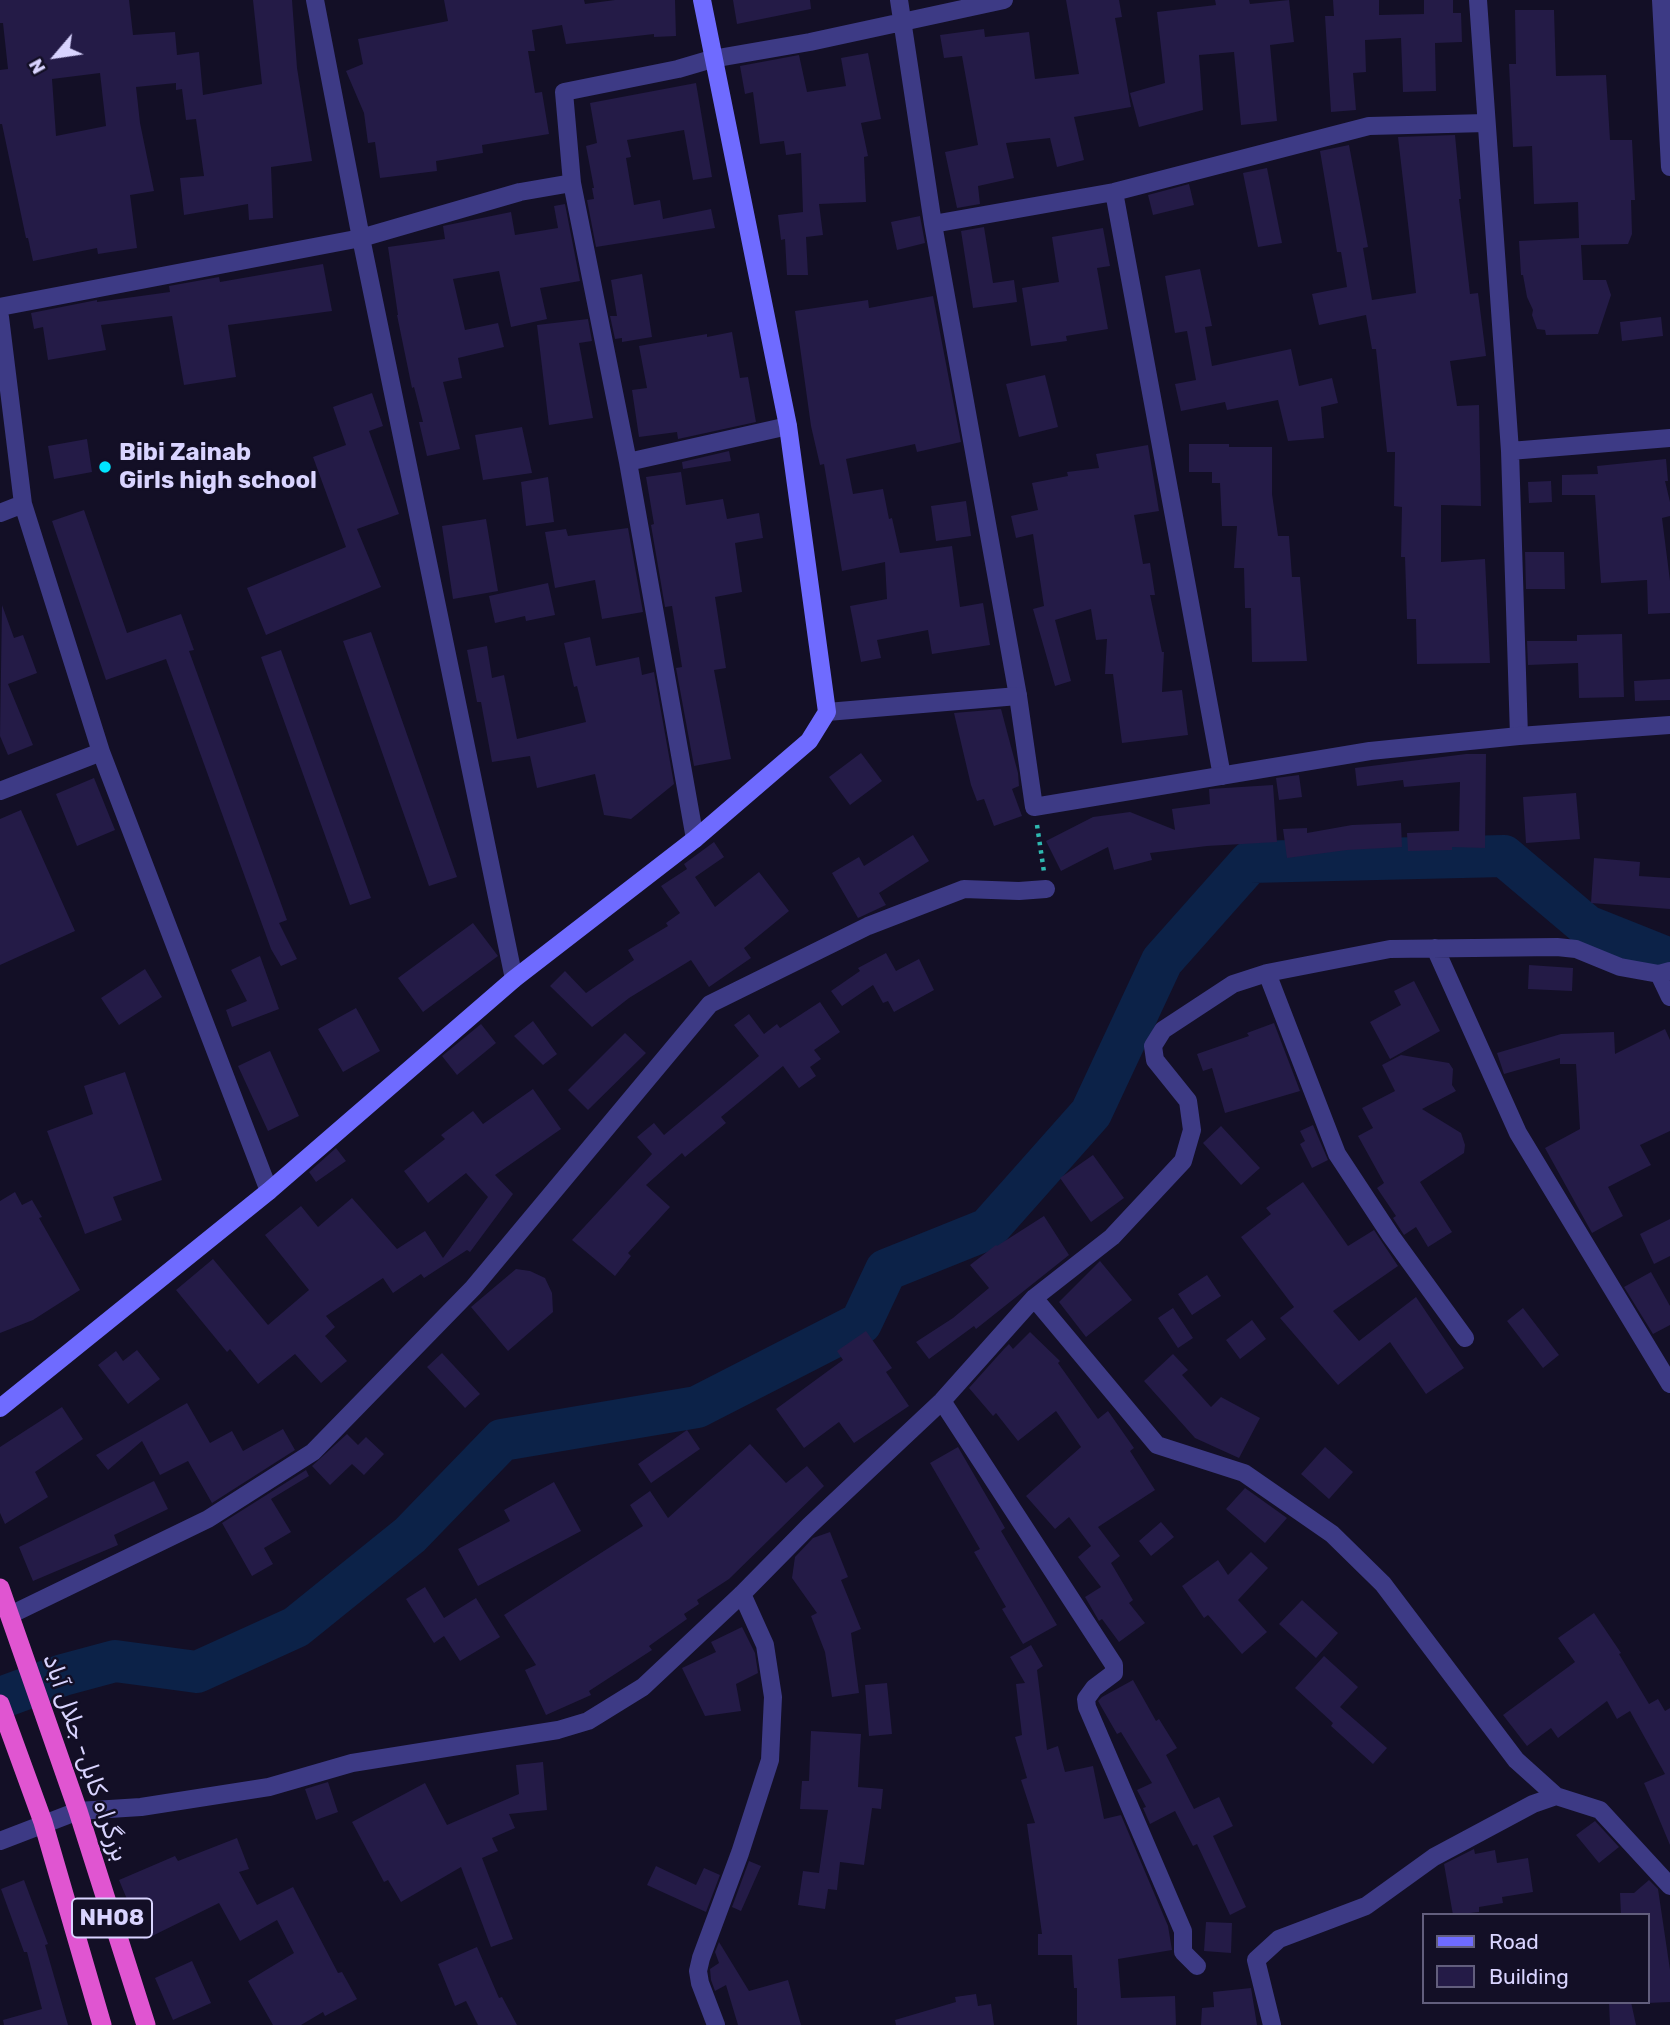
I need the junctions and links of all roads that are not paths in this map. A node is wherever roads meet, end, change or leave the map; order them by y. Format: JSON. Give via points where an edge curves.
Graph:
{"nodes":[{"id":1,"x":315,"y":0,"type":"edge"},
{"id":2,"x":702,"y":0,"type":"edge"},
{"id":3,"x":899,"y":0,"type":"edge"},
{"id":4,"x":1004,"y":0,"type":"edge"},
{"id":5,"x":1478,"y":0,"type":"edge"},
{"id":6,"x":1661,"y":0,"type":"edge"},
{"id":7,"x":904,"y":21,"type":"junction"},
{"id":8,"x":1667,"y":46,"type":"edge"},
{"id":9,"x":712,"y":59,"type":"junction"},
{"id":10,"x":1486,"y":123,"type":"junction"},
{"id":11,"x":1670,"y":167,"type":"edge"},
{"id":12,"x":572,"y":183,"type":"junction"},
{"id":13,"x":1114,"y":192,"type":"junction"},
{"id":14,"x":933,"y":224,"type":"junction"},
{"id":15,"x":361,"y":238,"type":"junction"},
{"id":16,"x":0,"y":307,"type":"edge"},
{"id":17,"x":0,"y":317,"type":"edge"},
{"id":18,"x":788,"y":426,"type":"junction"},
{"id":19,"x":1670,"y":438,"type":"edge"},
{"id":20,"x":1510,"y":451,"type":"junction"},
{"id":21,"x":628,"y":462,"type":"junction"},
{"id":22,"x":23,"y":504,"type":"junction"},
{"id":23,"x":0,"y":513,"type":"edge"},
{"id":24,"x":1017,"y":696,"type":"junction"},
{"id":25,"x":827,"y":712,"type":"junction"},
{"id":26,"x":1670,"y":725,"type":"edge"},
{"id":27,"x":1519,"y":736,"type":"junction"},
{"id":28,"x":102,"y":752,"type":"junction"},
{"id":29,"x":1222,"y":776,"type":"junction"},
{"id":30,"x":0,"y":791,"type":"edge"},
{"id":31,"x":695,"y":839,"type":"junction"},
{"id":32,"x":1046,"y":889,"type":"road end"},
{"id":33,"x":1435,"y":948,"type":"junction"},
{"id":34,"x":1267,"y":972,"type":"junction"},
{"id":35,"x":1665,"y":973,"type":"edge"},
{"id":36,"x":513,"y":979,"type":"junction"},
{"id":37,"x":1670,"y":997,"type":"edge"},
{"id":38,"x":269,"y":1191,"type":"junction"},
{"id":39,"x":1034,"y":1297,"type":"junction"},
{"id":40,"x":1465,"y":1338,"type":"dead end"},
{"id":41,"x":1670,"y":1384,"type":"edge"},
{"id":42,"x":942,"y":1401,"type":"junction"},
{"id":43,"x":0,"y":1408,"type":"edge"},
{"id":44,"x":0,"y":1588,"type":"edge"},
{"id":45,"x":742,"y":1594,"type":"junction"},
{"id":46,"x":10,"y":1615,"type":"junction"},
{"id":47,"x":0,"y":1704,"type":"edge"},
{"id":48,"x":1556,"y":1796,"type":"junction"},
{"id":49,"x":78,"y":1811,"type":"junction"},
{"id":50,"x":43,"y":1822,"type":"junction"},
{"id":51,"x":0,"y":1841,"type":"edge"},
{"id":52,"x":1670,"y":1886,"type":"edge"},
{"id":53,"x":1197,"y":1966,"type":"dead end"},
{"id":54,"x":102,"y":2025,"type":"edge"},
{"id":55,"x":146,"y":2025,"type":"edge"},
{"id":56,"x":716,"y":2025,"type":"edge"},
{"id":57,"x":1272,"y":2025,"type":"edge"}],
"edges":[{"from":1,"to":15,"type":"street"},
{"from":2,"to":9,"type":"main road"},
{"from":3,"to":7,"type":"street"},
{"from":4,"to":7,"type":"street"},
{"from":5,"to":10,"type":"street"},
{"from":6,"to":8,"type":"street"},
{"from":7,"to":9,"type":"street"},
{"from":7,"to":14,"type":"street"},
{"from":8,"to":11,"type":"street"},
{"from":9,"to":12,"type":"street","via":[[564,92]]},
{"from":9,"to":18,"type":"main road"},
{"from":10,"to":13,"type":"street","via":[[1369,126]]},
{"from":10,"to":20,"type":"street"},
{"from":12,"to":15,"type":"street","via":[[520,192]]},
{"from":12,"to":21,"type":"street"},
{"from":13,"to":14,"type":"street"},
{"from":13,"to":29,"type":"street"},
{"from":14,"to":24,"type":"street"},
{"from":15,"to":16,"type":"street"},
{"from":15,"to":36,"type":"street"},
{"from":17,"to":22,"type":"street"},
{"from":18,"to":21,"type":"street"},
{"from":18,"to":25,"type":"main road"},
{"from":19,"to":20,"type":"street"},
{"from":20,"to":27,"type":"street"},
{"from":21,"to":31,"type":"street"},
{"from":22,"to":23,"type":"street"},
{"from":22,"to":28,"type":"street"},
{"from":24,"to":25,"type":"street"},
{"from":24,"to":29,"type":"street","via":[[1034,807]]},
{"from":25,"to":31,"type":"main road","via":[[809,741]]},
{"from":26,"to":27,"type":"street"},
{"from":27,"to":29,"type":"street","via":[[1370,751]]},
{"from":28,"to":30,"type":"street"},
{"from":28,"to":38,"type":"street"},
{"from":31,"to":36,"type":"main road"},
{"from":32,"to":46,"type":"street","via":[[964,889],[868,926],[710,1004],[473,1288],[313,1452],[208,1519]]},
{"from":33,"to":34,"type":"street","via":[[1390,949]]},
{"from":33,"to":35,"type":"street","via":[[1576,949],[1620,967]]},
{"from":33,"to":41,"type":"street","via":[[1518,1133]]},
{"from":34,"to":39,"type":"street","via":[[1233,984],[1163,1030],[1153,1046],[1155,1060],[1188,1101],[1192,1130],[1183,1161],[1112,1237]]},
{"from":34,"to":40,"type":"street","via":[[1337,1154]]},
{"from":35,"to":37,"type":"street"},
{"from":36,"to":38,"type":"main road"},
{"from":38,"to":43,"type":"main road"},
{"from":39,"to":42,"type":"street"},
{"from":39,"to":48,"type":"street","via":[[1157,1445],[1244,1473],[1332,1534],[1383,1584],[1516,1760]]},
{"from":42,"to":45,"type":"street"},
{"from":42,"to":53,"type":"street","via":[[1114,1665],[1114,1673],[1086,1699],[1087,1707],[1183,1931],[1183,1952]]},
{"from":44,"to":46,"type":"highway","name":"بزرگراه کابل- جلال آباد","number":"NH08"},
{"from":45,"to":49,"type":"street","via":[[643,1686],[588,1721],[558,1730],[352,1763],[269,1787],[141,1807]]},
{"from":45,"to":56,"type":"street","via":[[765,1646],[774,1697],[770,1760],[698,1971]]},
{"from":46,"to":49,"type":"highway","name":"بزرگراه کابل- جلال آباد","number":"NH08"},
{"from":47,"to":50,"type":"highway","number":"NH08"},
{"from":48,"to":52,"type":"street","via":[[1600,1810]]},
{"from":48,"to":57,"type":"street","via":[[1434,1857],[1366,1906],[1279,1939],[1256,1960]]},
{"from":49,"to":50,"type":"street"},
{"from":49,"to":55,"type":"highway","name":"بزرگراه کابل- جلال آباد","number":"NH08"},
{"from":50,"to":51,"type":"street"},
{"from":50,"to":54,"type":"highway","number":"NH08"}]}
